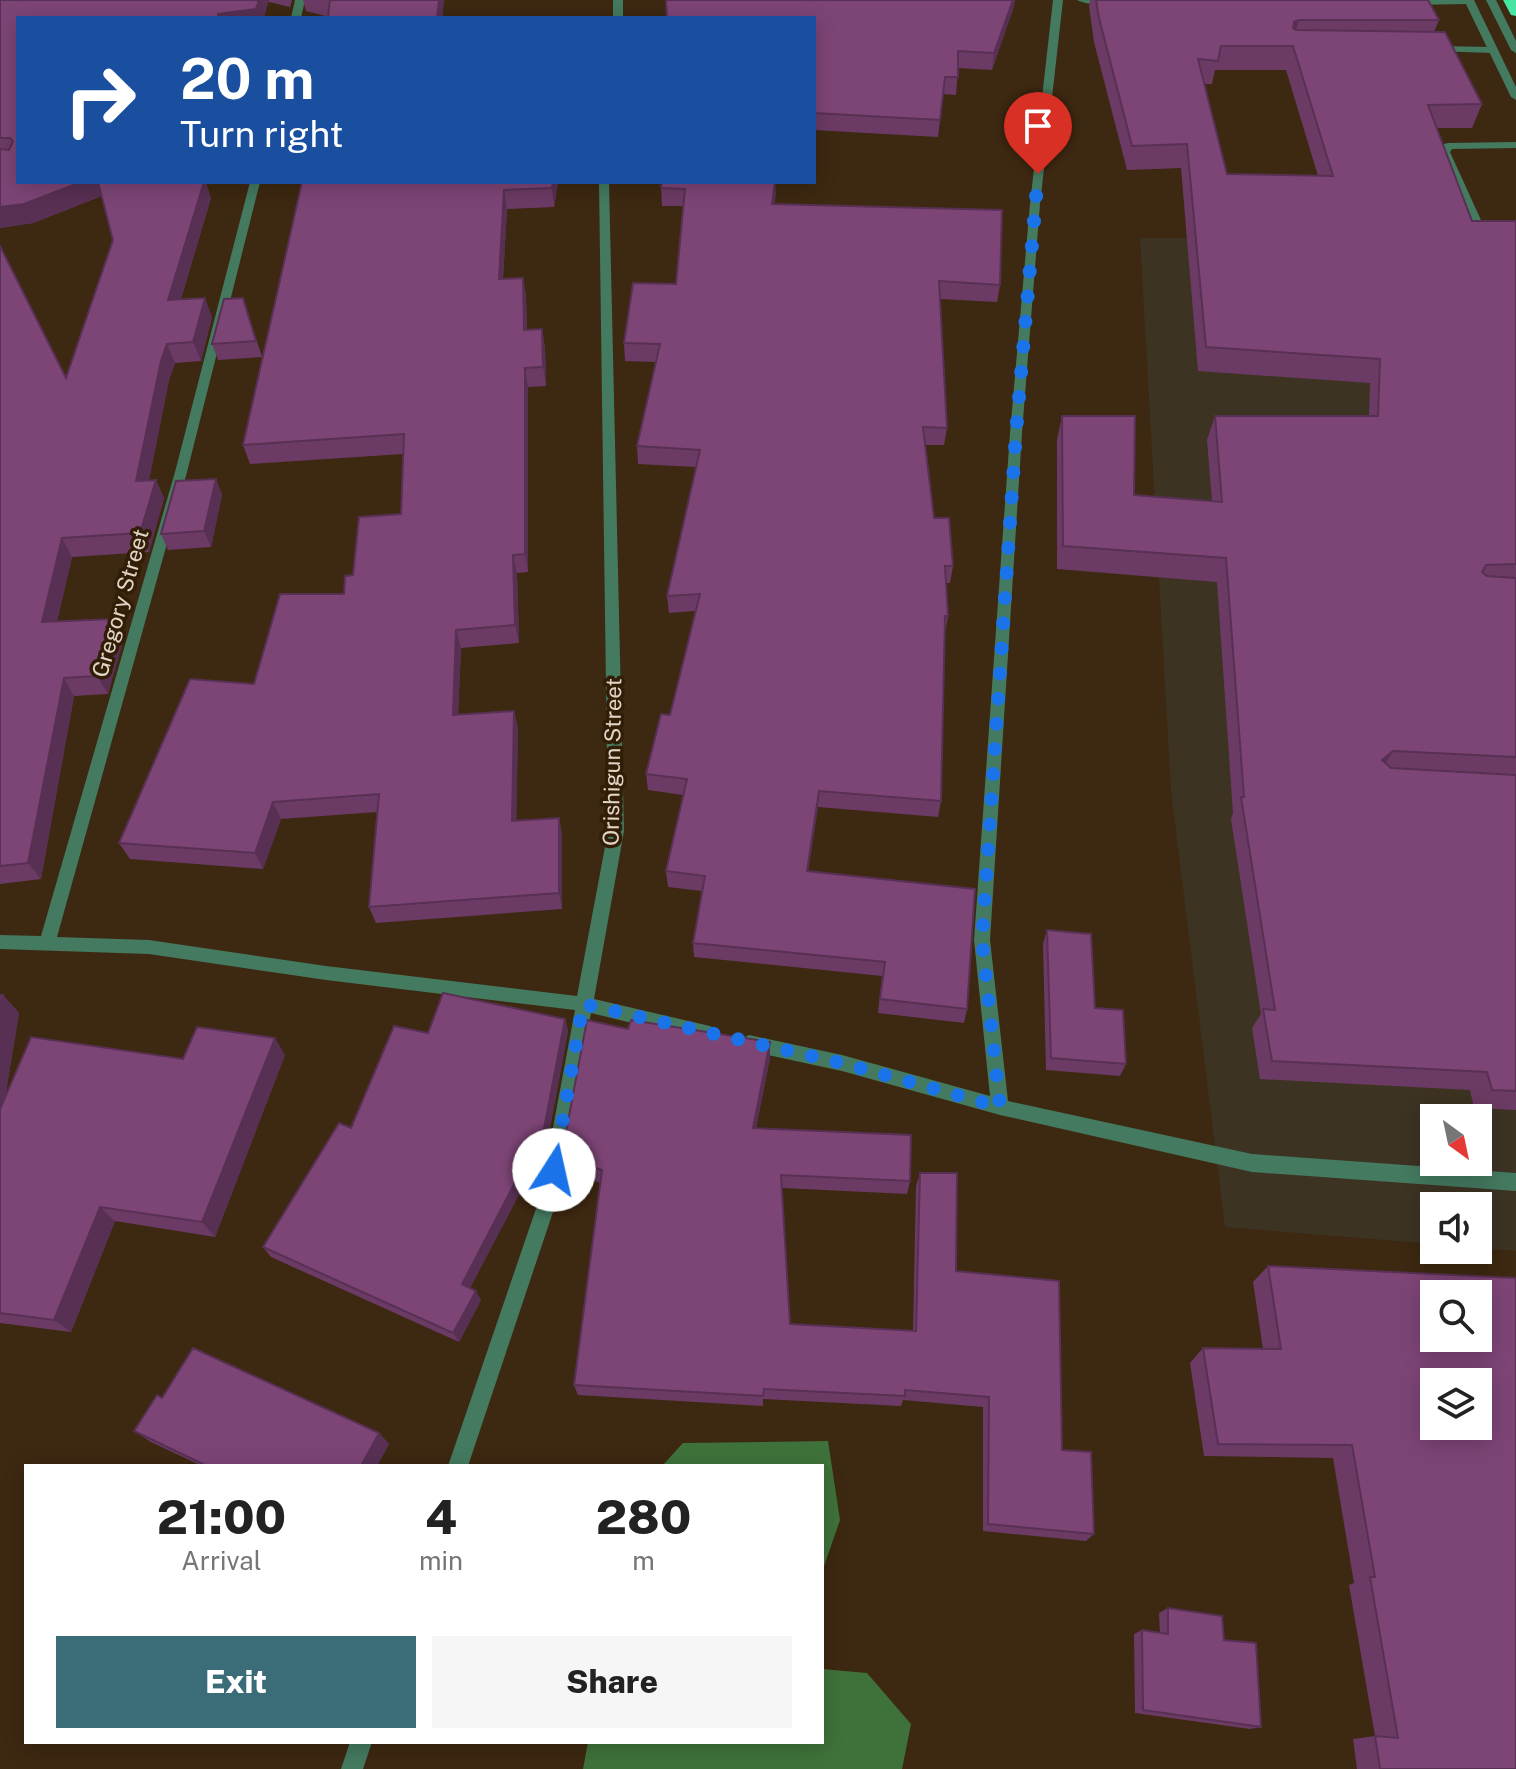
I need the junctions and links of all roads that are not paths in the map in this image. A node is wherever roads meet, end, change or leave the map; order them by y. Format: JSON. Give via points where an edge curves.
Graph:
{"nodes":[{"id":1,"x":1058,"y":0,"type":"edge"},
{"id":2,"x":1082,"y":0,"type":"edge"},
{"id":3,"x":1469,"y":0,"type":"edge"},
{"id":4,"x":1491,"y":0,"type":"edge"},
{"id":5,"x":1510,"y":0,"type":"edge"},
{"id":6,"x":1122,"y":2,"type":"edge"},
{"id":7,"x":1391,"y":2,"type":"edge"},
{"id":8,"x":1516,"y":12,"type":"edge"},
{"id":9,"x":1425,"y":49,"type":"edge"},
{"id":10,"x":1493,"y":50,"type":"junction"},
{"id":11,"x":1516,"y":50,"type":"edge"},
{"id":12,"x":1516,"y":97,"type":"edge"},
{"id":13,"x":1514,"y":148,"type":"edge"},
{"id":14,"x":254,"y":184,"type":"edge"},
{"id":15,"x":604,"y":184,"type":"edge"},
{"id":16,"x":1516,"y":239,"type":"edge"},
{"id":17,"x":0,"y":942,"type":"edge"},
{"id":18,"x":47,"y":943,"type":"junction"},
{"id":19,"x":583,"y":1004,"type":"junction"},
{"id":20,"x":1000,"y":1107,"type":"junction"},
{"id":21,"x":1516,"y":1182,"type":"edge"},
{"id":22,"x":459,"y":1464,"type":"edge"},
{"id":23,"x":360,"y":1744,"type":"edge"},
{"id":24,"x":352,"y":1769,"type":"edge"}],
"edges":[{"from":1,"to":20,"type":"street","via":[[1017,417],[982,940]]},
{"from":2,"to":6,"type":"street"},
{"from":3,"to":7,"type":"street"},
{"from":3,"to":10,"type":"street"},
{"from":4,"to":11,"type":"street"},
{"from":5,"to":8,"type":"highway"},
{"from":9,"to":10,"type":"street"},
{"from":10,"to":12,"type":"street"},
{"from":13,"to":16,"type":"street","via":[[1458,143],[1445,152],[1480,231],[1494,240]]},
{"from":14,"to":18,"type":"street","name":"Gregory Street","via":[[181,472]]},
{"from":15,"to":19,"type":"street","name":"Orishigun Street","via":[[616,831]]},
{"from":17,"to":18,"type":"street"},
{"from":18,"to":19,"type":"street","via":[[149,947]]},
{"from":19,"to":20,"type":"street","via":[[842,1063]]},
{"from":19,"to":22,"type":"street","name":"Orishigun Street","via":[[549,1197]]},
{"from":20,"to":21,"type":"street","via":[[1252,1163]]},
{"from":23,"to":24,"type":"street"}]}
